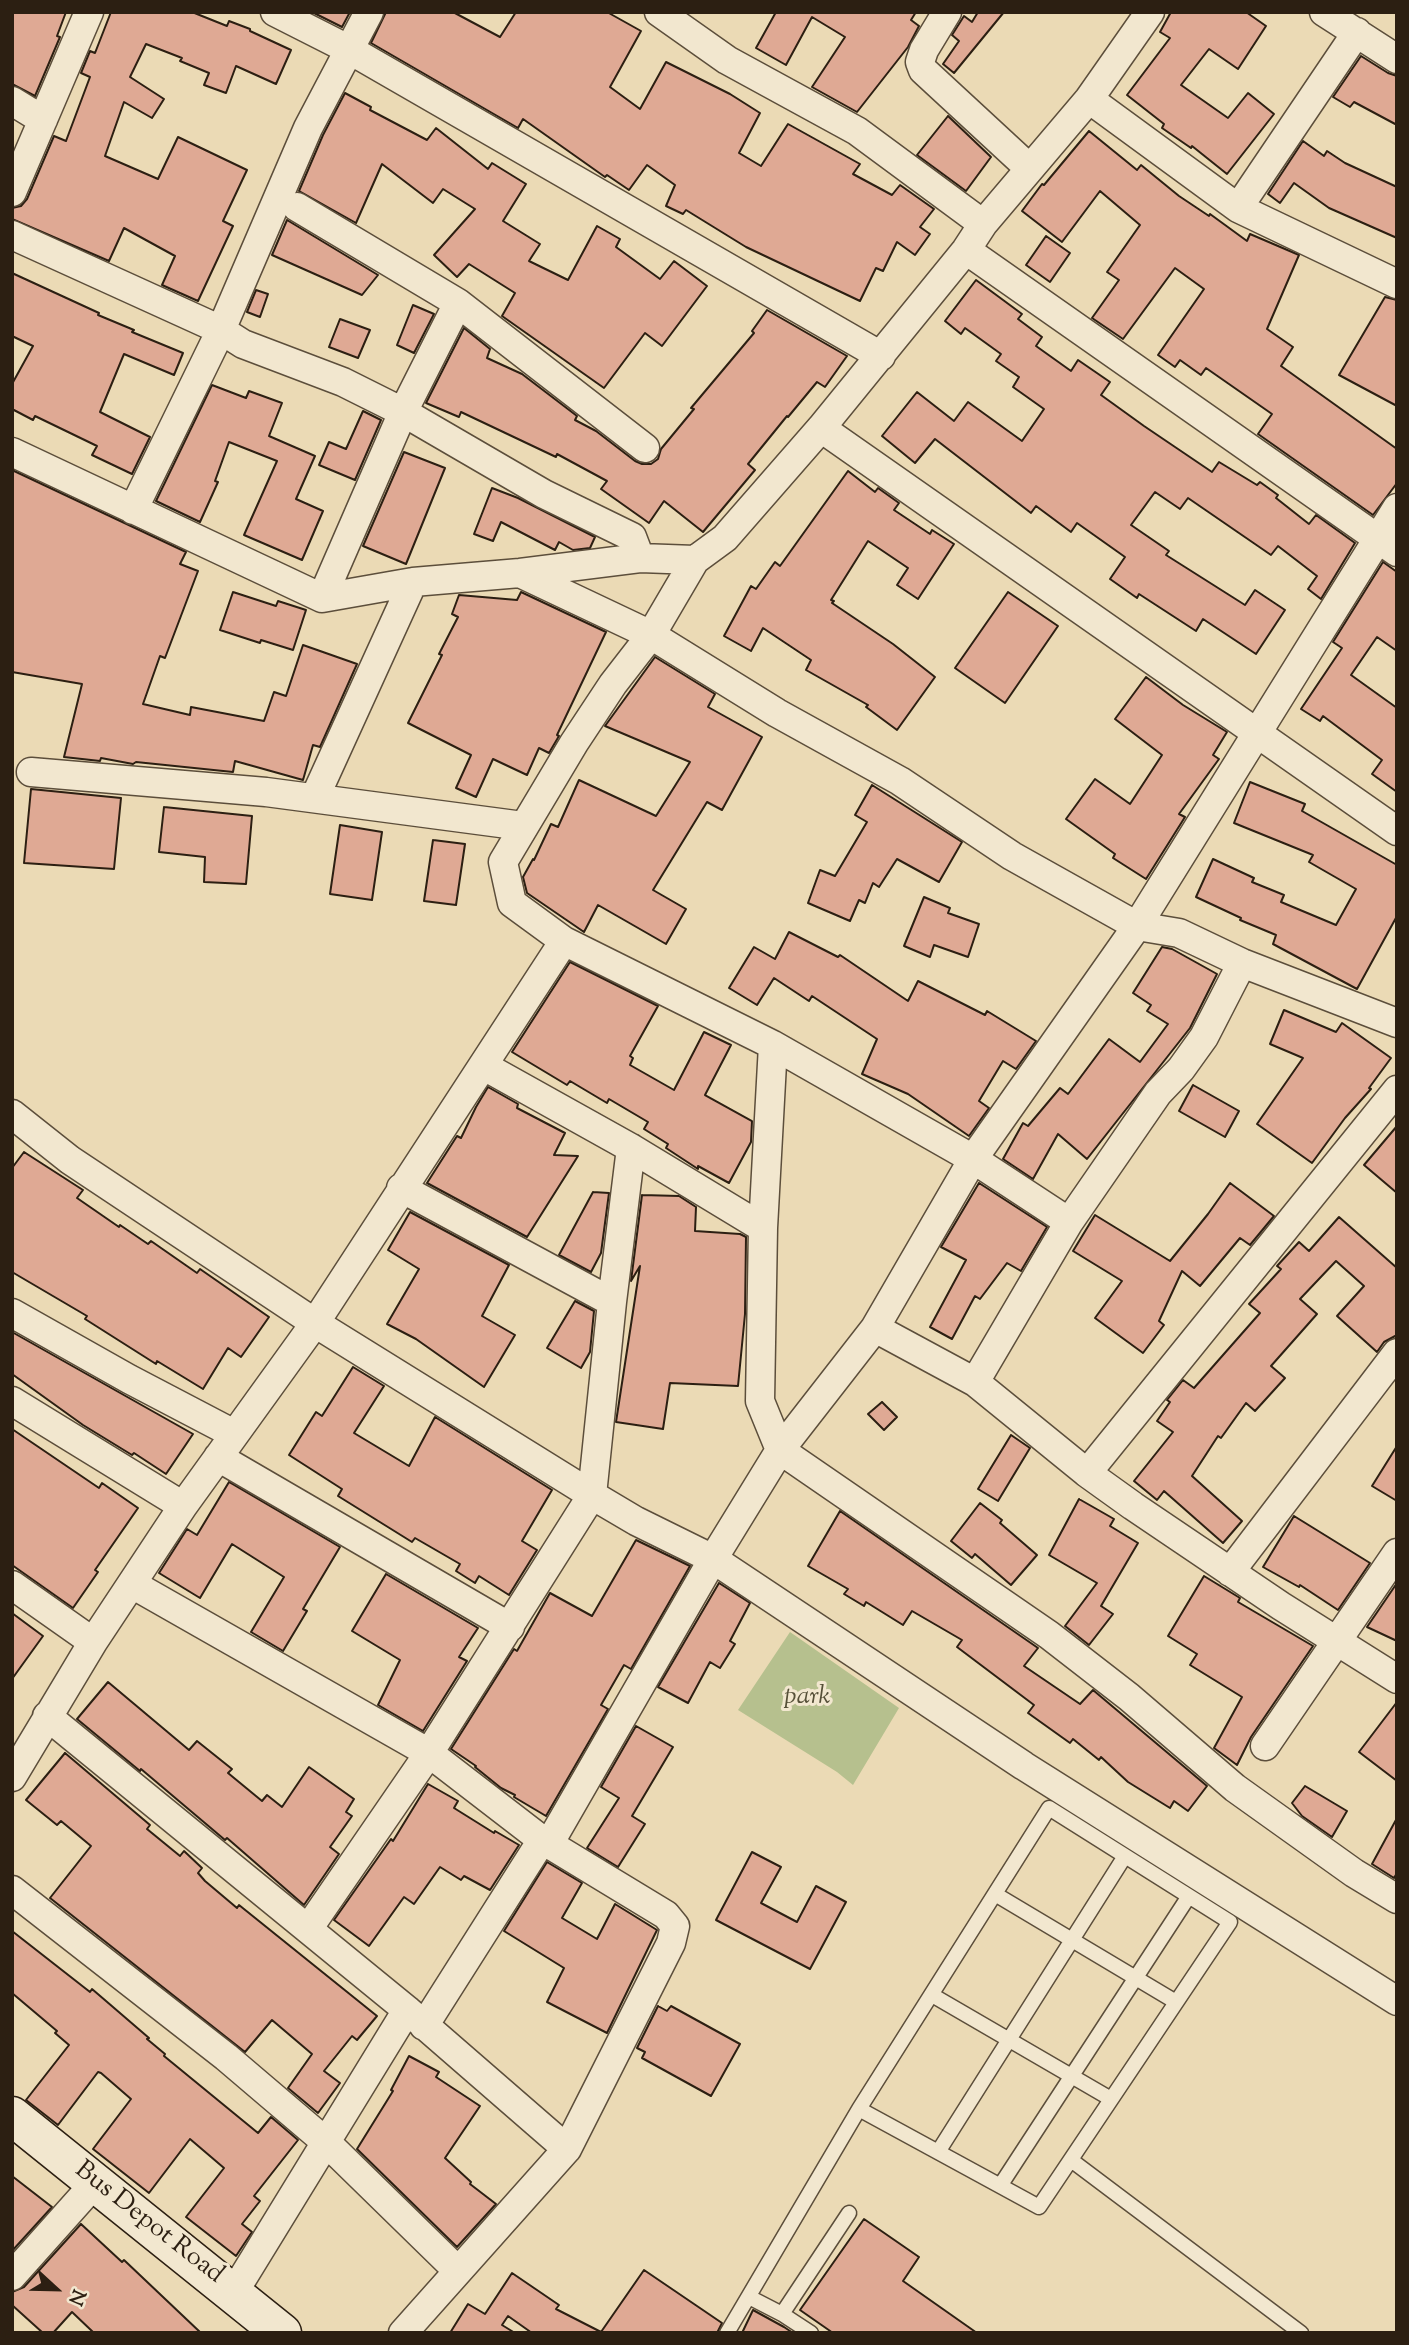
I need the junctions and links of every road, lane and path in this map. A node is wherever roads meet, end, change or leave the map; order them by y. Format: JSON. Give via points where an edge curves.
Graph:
{"nodes":[{"id":1,"x":89,"y":12,"type":"edge"},
{"id":2,"x":275,"y":12,"type":"edge"},
{"id":3,"x":369,"y":12,"type":"edge"},
{"id":4,"x":659,"y":12,"type":"edge"},
{"id":5,"x":947,"y":12,"type":"edge"},
{"id":6,"x":1150,"y":12,"type":"edge"},
{"id":7,"x":1324,"y":12,"type":"edge"},
{"id":8,"x":1357,"y":32,"type":"junction"},
{"id":9,"x":350,"y":50,"type":"junction"},
{"id":10,"x":1397,"y":59,"type":"edge"},
{"id":11,"x":1089,"y":99,"type":"junction"},
{"id":12,"x":12,"y":101,"type":"edge"},
{"id":13,"x":43,"y":120,"type":"junction"},
{"id":14,"x":1029,"y":168,"type":"junction"},
{"id":15,"x":12,"y":192,"type":"edge"},
{"id":16,"x":298,"y":207,"type":"dead end"},
{"id":17,"x":1238,"y":208,"type":"junction"},
{"id":18,"x":984,"y":224,"type":"junction"},
{"id":19,"x":12,"y":235,"type":"edge"},
{"id":20,"x":966,"y":250,"type":"junction"},
{"id":21,"x":1397,"y":284,"type":"edge"},
{"id":22,"x":458,"y":303,"type":"junction"},
{"id":23,"x":221,"y":330,"type":"junction"},
{"id":24,"x":881,"y":356,"type":"junction"},
{"id":25,"x":402,"y":412,"type":"junction"},
{"id":26,"x":821,"y":428,"type":"junction"},
{"id":27,"x":645,"y":448,"type":"dead end"},
{"id":28,"x":12,"y":452,"type":"edge"},
{"id":29,"x":1397,"y":508,"type":"edge"},
{"id":30,"x":133,"y":509,"type":"junction"},
{"id":31,"x":1386,"y":545,"type":"edge"},
{"id":32,"x":640,"y":558,"type":"junction"},
{"id":33,"x":695,"y":560,"type":"junction"},
{"id":34,"x":520,"y":573,"type":"junction"},
{"id":35,"x":413,"y":582,"type":"junction"},
{"id":36,"x":322,"y":598,"type":"junction"},
{"id":37,"x":651,"y":635,"type":"junction"},
{"id":38,"x":1258,"y":734,"type":"junction"},
{"id":39,"x":30,"y":772,"type":"dead end"},
{"id":40,"x":314,"y":797,"type":"junction"},
{"id":41,"x":523,"y":826,"type":"junction"},
{"id":42,"x":1397,"y":831,"type":"edge"},
{"id":43,"x":1137,"y":926,"type":"junction"},
{"id":44,"x":564,"y":941,"type":"junction"},
{"id":45,"x":1242,"y":963,"type":"junction"},
{"id":46,"x":1397,"y":1023,"type":"edge"},
{"id":47,"x":773,"y":1045,"type":"junction"},
{"id":48,"x":484,"y":1066,"type":"junction"},
{"id":49,"x":1397,"y":1090,"type":"edge"},
{"id":50,"x":12,"y":1114,"type":"edge"},
{"id":51,"x":631,"y":1148,"type":"junction"},
{"id":52,"x":973,"y":1159,"type":"junction"},
{"id":53,"x":401,"y":1188,"type":"junction"},
{"id":54,"x":1069,"y":1222,"type":"junction"},
{"id":55,"x":763,"y":1228,"type":"junction"},
{"id":56,"x":612,"y":1302,"type":"junction"},
{"id":57,"x":12,"y":1313,"type":"edge"},
{"id":58,"x":315,"y":1323,"type":"junction"},
{"id":59,"x":875,"y":1328,"type":"junction"},
{"id":60,"x":1397,"y":1353,"type":"edge"},
{"id":61,"x":975,"y":1382,"type":"junction"},
{"id":62,"x":12,"y":1401,"type":"edge"},
{"id":63,"x":234,"y":1434,"type":"junction"},
{"id":64,"x":780,"y":1450,"type":"junction"},
{"id":65,"x":218,"y":1457,"type":"junction"},
{"id":66,"x":1087,"y":1473,"type":"junction"},
{"id":67,"x":592,"y":1494,"type":"junction"},
{"id":68,"x":183,"y":1506,"type":"junction"},
{"id":69,"x":1397,"y":1553,"type":"edge"},
{"id":70,"x":713,"y":1559,"type":"junction"},
{"id":71,"x":1230,"y":1572,"type":"junction"},
{"id":72,"x":131,"y":1584,"type":"junction"},
{"id":73,"x":12,"y":1585,"type":"edge"},
{"id":74,"x":510,"y":1627,"type":"junction"},
{"id":75,"x":93,"y":1642,"type":"junction"},
{"id":76,"x":1338,"y":1642,"type":"junction"},
{"id":77,"x":1397,"y":1679,"type":"edge"},
{"id":78,"x":47,"y":1716,"type":"junction"},
{"id":79,"x":1265,"y":1746,"type":"dead end"},
{"id":80,"x":429,"y":1753,"type":"junction"},
{"id":81,"x":12,"y":1777,"type":"edge"},
{"id":82,"x":545,"y":1842,"type":"junction"},
{"id":83,"x":1125,"y":1856,"type":"junction"},
{"id":84,"x":12,"y":1890,"type":"edge"},
{"id":85,"x":995,"y":1894,"type":"junction"},
{"id":86,"x":1189,"y":1896,"type":"junction"},
{"id":87,"x":1397,"y":1899,"type":"edge"},
{"id":88,"x":308,"y":1928,"type":"junction"},
{"id":89,"x":1072,"y":1940,"type":"junction"},
{"id":90,"x":1136,"y":1978,"type":"junction"},
{"id":91,"x":932,"y":1995,"type":"junction"},
{"id":92,"x":1397,"y":2001,"type":"edge"},
{"id":93,"x":1176,"y":2002,"type":"junction"},
{"id":94,"x":415,"y":2018,"type":"junction"},
{"id":95,"x":1009,"y":2040,"type":"junction"},
{"id":96,"x":1072,"y":2076,"type":"junction"},
{"id":97,"x":1111,"y":2099,"type":"junction"},
{"id":98,"x":859,"y":2109,"type":"junction"},
{"id":99,"x":12,"y":2116,"type":"edge"},
{"id":100,"x":327,"y":2143,"type":"junction"},
{"id":101,"x":567,"y":2149,"type":"junction"},
{"id":102,"x":938,"y":2152,"type":"junction"},
{"id":103,"x":1071,"y":2160,"type":"junction"},
{"id":104,"x":95,"y":2183,"type":"junction"},
{"id":105,"x":1000,"y":2186,"type":"junction"},
{"id":106,"x":849,"y":2213,"type":"dead end"},
{"id":107,"x":458,"y":2271,"type":"junction"},
{"id":108,"x":12,"y":2276,"type":"edge"},
{"id":109,"x":234,"y":2292,"type":"junction"},
{"id":110,"x":749,"y":2297,"type":"junction"},
{"id":111,"x":782,"y":2314,"type":"junction"},
{"id":112,"x":272,"y":2330,"type":"edge"},
{"id":113,"x":402,"y":2333,"type":"edge"},
{"id":114,"x":727,"y":2333,"type":"edge"},
{"id":115,"x":811,"y":2333,"type":"edge"},
{"id":116,"x":1301,"y":2333,"type":"edge"}],
"edges":[{"from":1,"to":13,"type":"street"},
{"from":2,"to":9,"type":"street"},
{"from":3,"to":9,"type":"street"},
{"from":4,"to":18,"type":"street","via":[[727,60],[857,131]]},
{"from":5,"to":14,"type":"street","via":[[924,50],[923,69]]},
{"from":6,"to":11,"type":"street"},
{"from":7,"to":8,"type":"street"},
{"from":8,"to":10,"type":"street"},
{"from":8,"to":17,"type":"street"},
{"from":9,"to":23,"type":"street","via":[[308,128]]},
{"from":9,"to":24,"type":"street"},
{"from":11,"to":14,"type":"street"},
{"from":11,"to":17,"type":"street"},
{"from":12,"to":13,"type":"street"},
{"from":13,"to":15,"type":"street"},
{"from":14,"to":18,"type":"street"},
{"from":16,"to":22,"type":"street"},
{"from":17,"to":21,"type":"street"},
{"from":18,"to":20,"type":"street"},
{"from":19,"to":23,"type":"street"},
{"from":20,"to":24,"type":"street"},
{"from":20,"to":31,"type":"street"},
{"from":22,"to":25,"type":"street"},
{"from":22,"to":27,"type":"street"},
{"from":23,"to":25,"type":"street","via":[[243,344],[343,382]]},
{"from":23,"to":30,"type":"street"},
{"from":24,"to":26,"type":"street"},
{"from":25,"to":32,"type":"street","via":[[544,494],[632,537]]},
{"from":25,"to":36,"type":"street"},
{"from":26,"to":33,"type":"street","via":[[725,538]]},
{"from":26,"to":38,"type":"street"},
{"from":28,"to":30,"type":"street"},
{"from":29,"to":31,"type":"street"},
{"from":30,"to":36,"type":"street"},
{"from":31,"to":38,"type":"street"},
{"from":32,"to":33,"type":"street"},
{"from":32,"to":34,"type":"street"},
{"from":33,"to":37,"type":"street"},
{"from":34,"to":35,"type":"street"},
{"from":34,"to":37,"type":"street"},
{"from":35,"to":36,"type":"street"},
{"from":35,"to":40,"type":"street"},
{"from":37,"to":41,"type":"street","via":[[587,723]]},
{"from":37,"to":43,"type":"street","via":[[777,713],[900,781],[1012,856]]},
{"from":38,"to":42,"type":"street"},
{"from":38,"to":43,"type":"street"},
{"from":39,"to":40,"type":"street"},
{"from":40,"to":41,"type":"street"},
{"from":41,"to":44,"type":"street","via":[[503,862],[512,903]]},
{"from":43,"to":45,"type":"street","via":[[1179,933]]},
{"from":43,"to":52,"type":"street"},
{"from":44,"to":47,"type":"street"},
{"from":44,"to":48,"type":"street"},
{"from":45,"to":46,"type":"street"},
{"from":45,"to":54,"type":"street","via":[[1204,1037],[1158,1094]]},
{"from":47,"to":52,"type":"street"},
{"from":47,"to":55,"type":"street"},
{"from":48,"to":51,"type":"street"},
{"from":48,"to":53,"type":"street"},
{"from":49,"to":66,"type":"street"},
{"from":50,"to":58,"type":"street","via":[[70,1160]]},
{"from":51,"to":55,"type":"street"},
{"from":51,"to":56,"type":"street"},
{"from":52,"to":54,"type":"street"},
{"from":52,"to":59,"type":"street"},
{"from":53,"to":56,"type":"street"},
{"from":53,"to":58,"type":"street"},
{"from":54,"to":61,"type":"street"},
{"from":55,"to":64,"type":"street","via":[[760,1401]]},
{"from":56,"to":67,"type":"street"},
{"from":57,"to":63,"type":"street"},
{"from":58,"to":63,"type":"street"},
{"from":58,"to":67,"type":"street"},
{"from":59,"to":61,"type":"street"},
{"from":59,"to":64,"type":"street"},
{"from":60,"to":71,"type":"street"},
{"from":61,"to":66,"type":"street"},
{"from":62,"to":68,"type":"street"},
{"from":63,"to":65,"type":"street"},
{"from":64,"to":70,"type":"street"},
{"from":64,"to":87,"type":"street","via":[[1038,1627],[1235,1788]]},
{"from":65,"to":68,"type":"street"},
{"from":65,"to":74,"type":"street"},
{"from":66,"to":71,"type":"street"},
{"from":67,"to":70,"type":"street"},
{"from":67,"to":74,"type":"street"},
{"from":68,"to":72,"type":"street"},
{"from":69,"to":76,"type":"street"},
{"from":70,"to":82,"type":"street"},
{"from":70,"to":92,"type":"street","via":[[1024,1766]]},
{"from":71,"to":76,"type":"street"},
{"from":72,"to":75,"type":"street"},
{"from":72,"to":80,"type":"street"},
{"from":73,"to":75,"type":"street"},
{"from":74,"to":80,"type":"street"},
{"from":75,"to":78,"type":"street"},
{"from":76,"to":77,"type":"street"},
{"from":76,"to":79,"type":"street"},
{"from":78,"to":81,"type":"street"},
{"from":78,"to":88,"type":"street"},
{"from":80,"to":82,"type":"street"},
{"from":80,"to":88,"type":"street"},
{"from":82,"to":94,"type":"street"},
{"from":82,"to":101,"type":"street","via":[[666,1915],[675,1926],[671,1943]]},
{"from":83,"to":85,"type":"lane","via":[[1049,1808]]},
{"from":83,"to":86,"type":"lane"},
{"from":83,"to":89,"type":"lane"},
{"from":84,"to":100,"type":"street","via":[[226,2057]]},
{"from":85,"to":89,"type":"lane"},
{"from":85,"to":91,"type":"lane"},
{"from":86,"to":90,"type":"lane"},
{"from":86,"to":93,"type":"lane","via":[[1230,1922]]},
{"from":88,"to":94,"type":"street"},
{"from":89,"to":90,"type":"lane"},
{"from":89,"to":95,"type":"lane"},
{"from":90,"to":93,"type":"lane"},
{"from":90,"to":96,"type":"lane"},
{"from":91,"to":95,"type":"lane"},
{"from":91,"to":98,"type":"lane"},
{"from":93,"to":97,"type":"lane"},
{"from":94,"to":100,"type":"street"},
{"from":94,"to":101,"type":"street"},
{"from":95,"to":96,"type":"lane"},
{"from":95,"to":102,"type":"lane"},
{"from":96,"to":97,"type":"lane"},
{"from":96,"to":105,"type":"lane"},
{"from":97,"to":103,"type":"lane"},
{"from":98,"to":102,"type":"lane"},
{"from":98,"to":110,"type":"lane"},
{"from":99,"to":104,"type":"street","name":"Bus Depot Road"},
{"from":100,"to":107,"type":"street"},
{"from":100,"to":109,"type":"street"},
{"from":101,"to":107,"type":"street"},
{"from":102,"to":105,"type":"lane"},
{"from":103,"to":105,"type":"lane","via":[[1039,2207]]},
{"from":103,"to":116,"type":"lane"},
{"from":104,"to":108,"type":"street"},
{"from":104,"to":109,"type":"street","name":"Bus Depot Road"},
{"from":106,"to":111,"type":"lane"},
{"from":107,"to":113,"type":"street"},
{"from":109,"to":112,"type":"street","name":"Bus Depot Road"},
{"from":110,"to":111,"type":"lane"},
{"from":110,"to":114,"type":"lane"},
{"from":111,"to":115,"type":"lane"}]}
